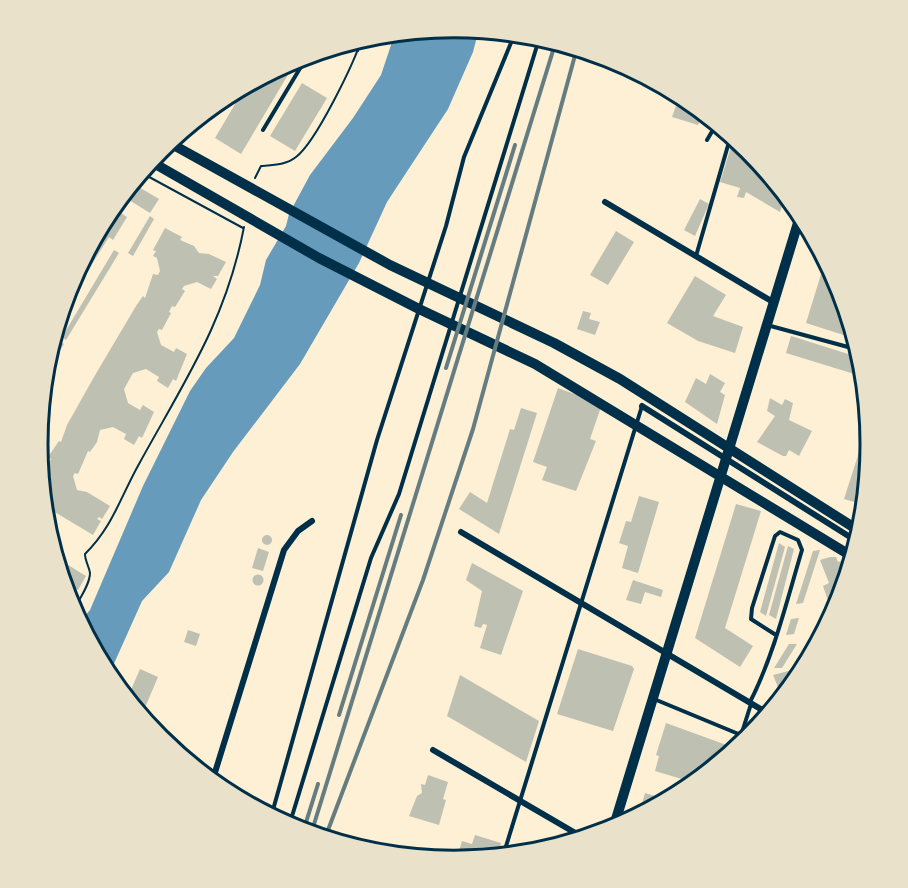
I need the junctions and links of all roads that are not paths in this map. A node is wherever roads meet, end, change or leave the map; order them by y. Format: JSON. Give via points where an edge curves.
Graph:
{"nodes":[{"id":1,"x":511,"y":42,"type":"edge"},
{"id":2,"x":537,"y":46,"type":"edge"},
{"id":3,"x":301,"y":67,"type":"edge"},
{"id":4,"x":263,"y":130,"type":"dead end"},
{"id":5,"x":712,"y":131,"type":"edge"},
{"id":6,"x":707,"y":140,"type":"dead end"},
{"id":7,"x":728,"y":144,"type":"edge"},
{"id":8,"x":178,"y":146,"type":"edge"},
{"id":9,"x":158,"y":166,"type":"edge"},
{"id":10,"x":605,"y":202,"type":"dead end"},
{"id":11,"x":797,"y":226,"type":"edge"},
{"id":12,"x":696,"y":256,"type":"junction"},
{"id":13,"x":773,"y":302,"type":"junction"},
{"id":14,"x":767,"y":325,"type":"junction"},
{"id":15,"x":849,"y":347,"type":"edge"},
{"id":16,"x":642,"y":406,"type":"joint"},
{"id":17,"x":727,"y":457,"type":"junction"},
{"id":18,"x":312,"y":521,"type":"dead end"},
{"id":19,"x":852,"y":526,"type":"edge"},
{"id":20,"x":461,"y":532,"type":"dead end"},
{"id":21,"x":850,"y":537,"type":"edge"},
{"id":22,"x":846,"y":552,"type":"edge"},
{"id":23,"x":582,"y":602,"type":"junction"},
{"id":24,"x":776,"y":635,"type":"junction"},
{"id":25,"x":667,"y":652,"type":"junction"},
{"id":26,"x":653,"y":699,"type":"junction"},
{"id":27,"x":750,"y":703,"type":"junction"},
{"id":28,"x":762,"y":710,"type":"edge"},
{"id":29,"x":743,"y":729,"type":"edge"},
{"id":30,"x":738,"y":734,"type":"edge"},
{"id":31,"x":433,"y":750,"type":"dead end"},
{"id":32,"x":215,"y":772,"type":"edge"},
{"id":33,"x":520,"y":801,"type":"junction"},
{"id":34,"x":273,"y":809,"type":"edge"},
{"id":35,"x":292,"y":817,"type":"edge"},
{"id":36,"x":617,"y":817,"type":"edge"},
{"id":37,"x":574,"y":832,"type":"edge"},
{"id":38,"x":506,"y":847,"type":"edge"}],
"edges":[{"from":1,"to":34,"type":"lane","via":[[464,157],[446,226],[377,440]]},
{"from":2,"to":35,"type":"lane","via":[[399,494],[371,558]]},
{"from":3,"to":4,"type":"lane"},
{"from":5,"to":6,"type":"lane"},
{"from":7,"to":12,"type":"lane"},
{"from":8,"to":19,"type":"main road","via":[[399,270],[620,379]]},
{"from":9,"to":22,"type":"main road","via":[[319,258],[536,364]]},
{"from":10,"to":12,"type":"street"},
{"from":11,"to":13,"type":"main road"},
{"from":12,"to":13,"type":"street"},
{"from":13,"to":14,"type":"main road"},
{"from":14,"to":15,"type":"lane"},
{"from":14,"to":17,"type":"main road"},
{"from":16,"to":17,"type":"street"},
{"from":16,"to":23,"type":"lane"},
{"from":17,"to":21,"type":"street"},
{"from":17,"to":25,"type":"main road"},
{"from":18,"to":32,"type":"street","via":[[298,531],[284,550]]},
{"from":20,"to":23,"type":"street"},
{"from":23,"to":25,"type":"street"},
{"from":23,"to":33,"type":"lane"},
{"from":24,"to":24,"type":"lane","via":[[802,549],[798,540],[780,532],[775,536],[751,619]]},
{"from":24,"to":27,"type":"lane"},
{"from":25,"to":26,"type":"main road"},
{"from":25,"to":27,"type":"street"},
{"from":26,"to":30,"type":"lane"},
{"from":26,"to":36,"type":"main road"},
{"from":27,"to":28,"type":"street"},
{"from":27,"to":29,"type":"lane"},
{"from":31,"to":33,"type":"street"},
{"from":33,"to":37,"type":"street"},
{"from":33,"to":38,"type":"lane"}]}
